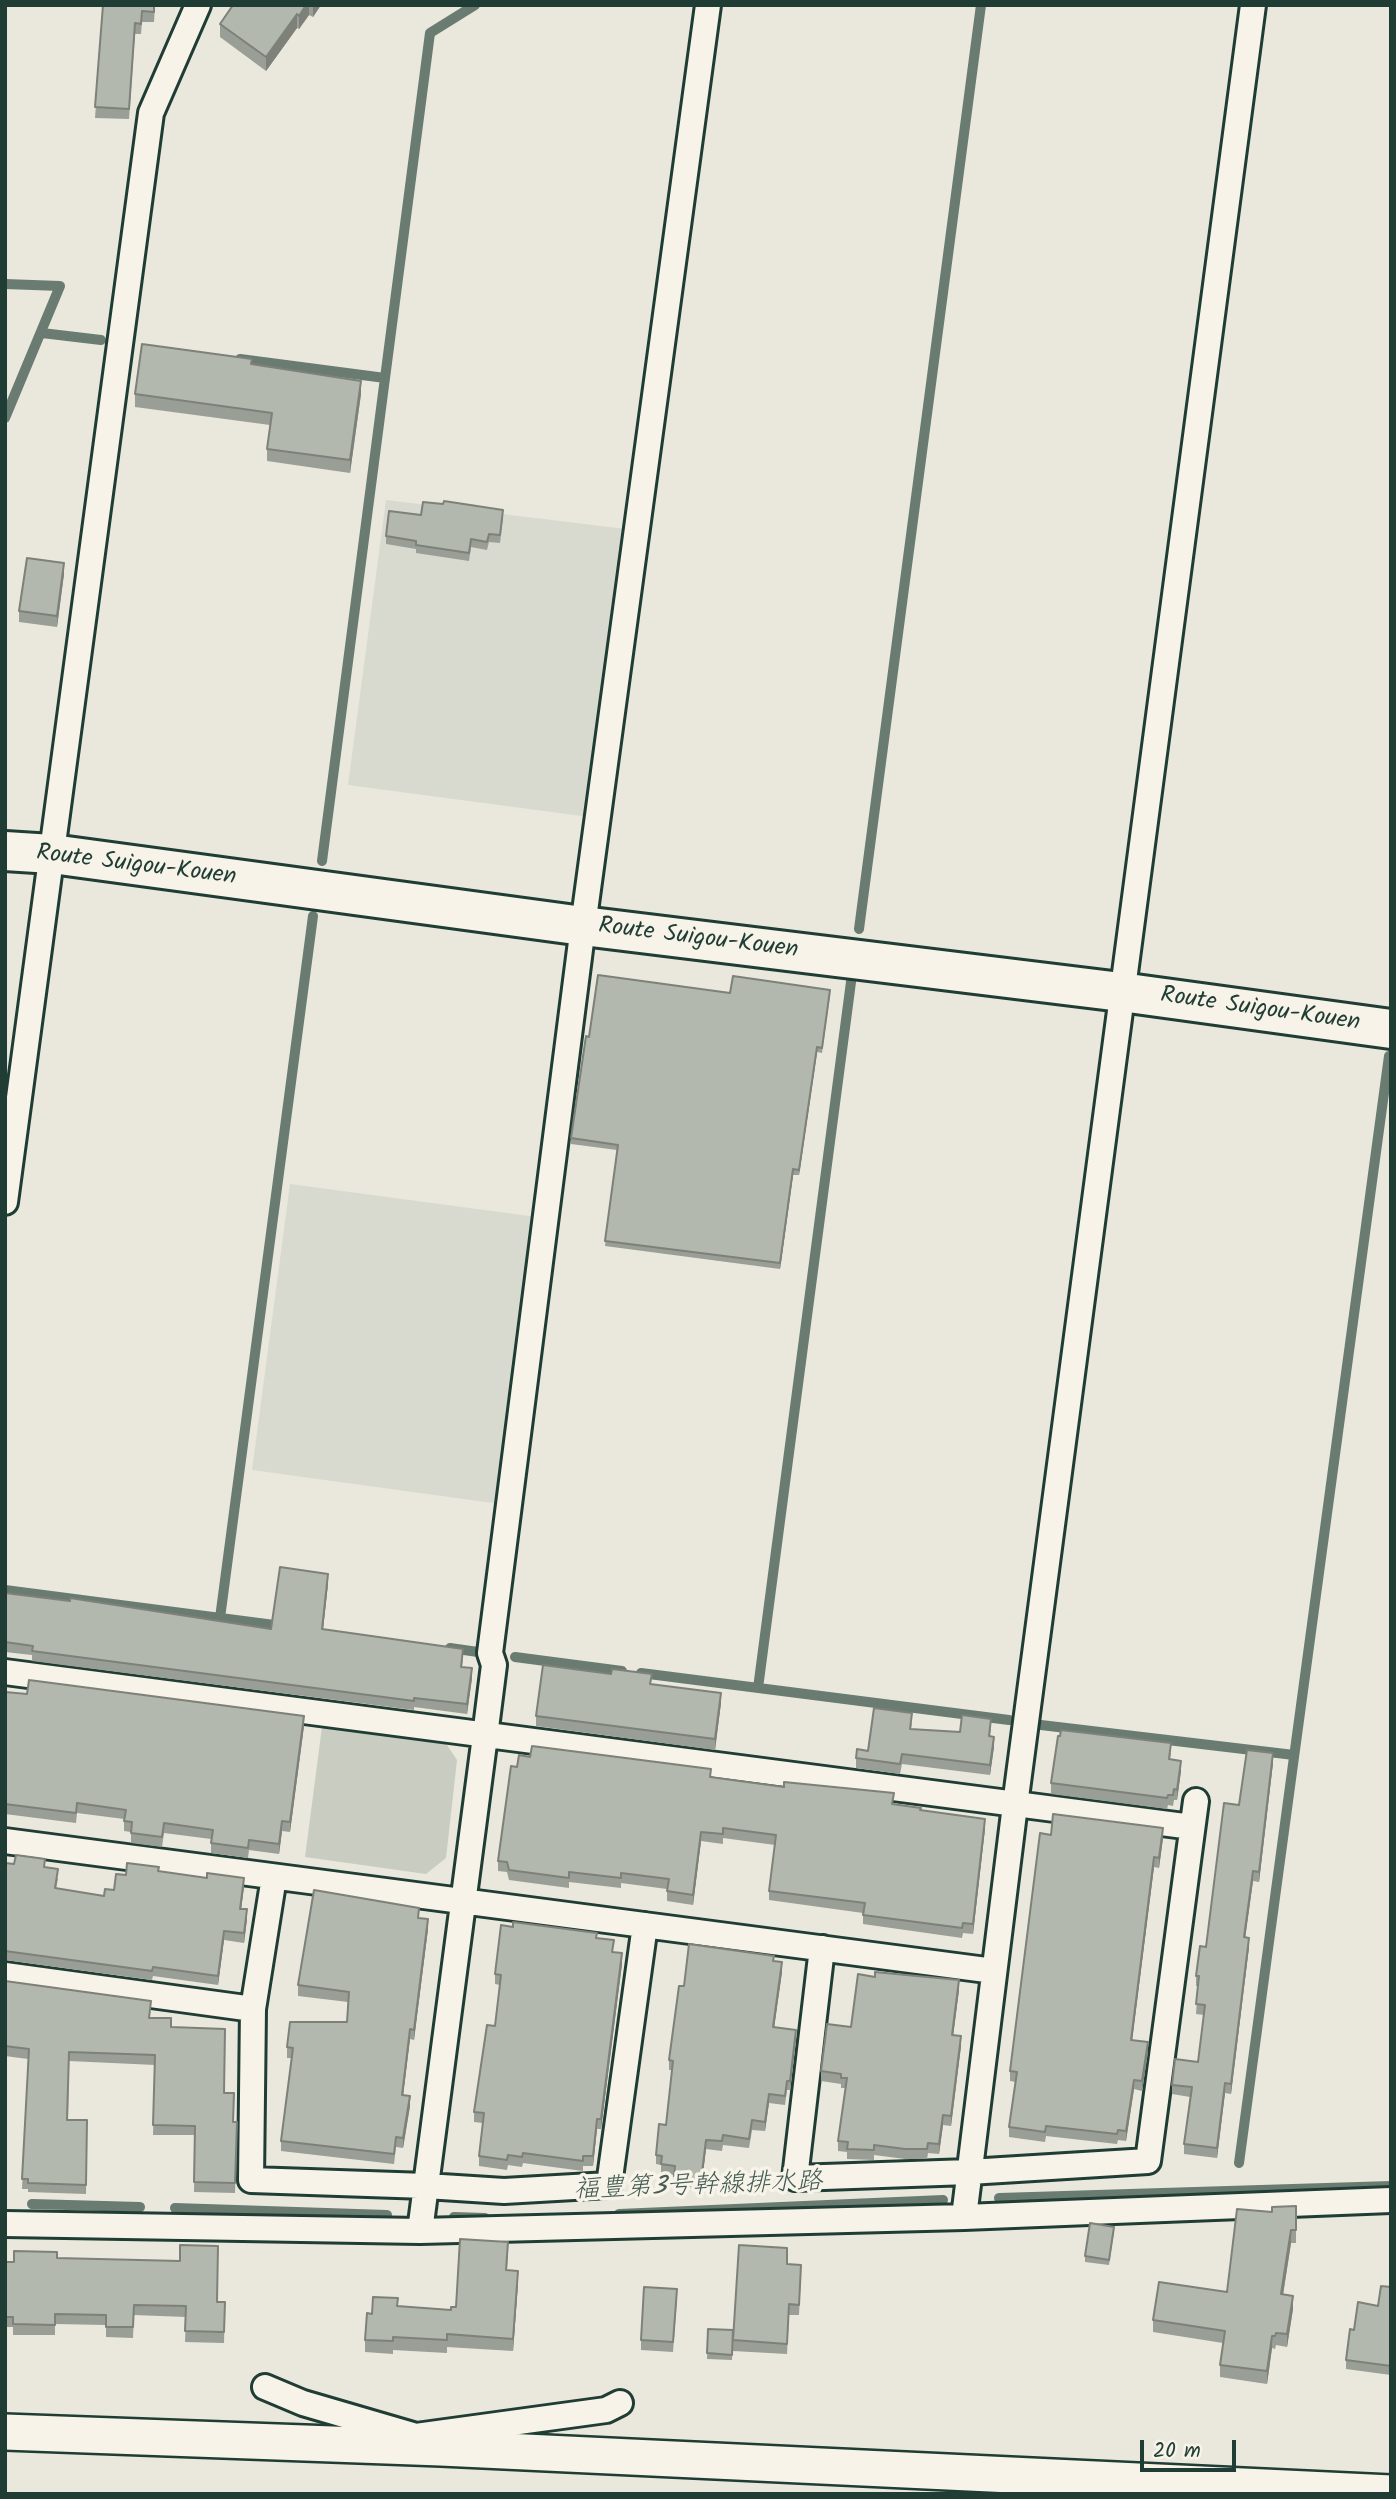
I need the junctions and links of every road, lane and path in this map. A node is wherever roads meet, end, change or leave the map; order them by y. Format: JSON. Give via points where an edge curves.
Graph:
{"nodes":[{"id":1,"x":198,"y":5,"type":"edge"},
{"id":2,"x":708,"y":5,"type":"edge"},
{"id":3,"x":1252,"y":5,"type":"edge"},
{"id":4,"x":5,"y":851,"type":"edge"},
{"id":5,"x":51,"y":855,"type":"junction"},
{"id":6,"x":583,"y":926,"type":"junction"},
{"id":7,"x":1121,"y":992,"type":"junction"},
{"id":8,"x":1391,"y":1029,"type":"edge"},
{"id":9,"x":5,"y":1202,"type":"edge"},
{"id":10,"x":5,"y":1672,"type":"edge"},
{"id":11,"x":485,"y":1736,"type":"junction"},
{"id":12,"x":1196,"y":1801,"type":"dead end"},
{"id":13,"x":1015,"y":1805,"type":"junction"},
{"id":14,"x":1192,"y":1827,"type":"junction"},
{"id":15,"x":5,"y":1841,"type":"edge"},
{"id":16,"x":274,"y":1877,"type":"junction"},
{"id":17,"x":463,"y":1902,"type":"junction"},
{"id":18,"x":645,"y":1925,"type":"junction"},
{"id":19,"x":822,"y":1948,"type":"junction"},
{"id":20,"x":994,"y":1971,"type":"junction"},
{"id":21,"x":5,"y":1975,"type":"edge"},
{"id":22,"x":253,"y":2008,"type":"junction"},
{"id":23,"x":969,"y":2172,"type":"junction"},
{"id":24,"x":426,"y":2186,"type":"junction"},
{"id":25,"x":1391,"y":2200,"type":"edge"},
{"id":26,"x":964,"y":2217,"type":"junction"},
{"id":27,"x":5,"y":2224,"type":"edge"},
{"id":28,"x":420,"y":2231,"type":"junction"},
{"id":29,"x":265,"y":2386,"type":"dead end"},
{"id":30,"x":620,"y":2403,"type":"dead end"},
{"id":31,"x":5,"y":2432,"type":"edge"},
{"id":32,"x":416,"y":2442,"type":"junction"},
{"id":33,"x":1391,"y":2493,"type":"edge"}],
"edges":[{"from":1,"to":5,"type":"street","via":[[151,113]]},
{"from":2,"to":6,"type":"street"},
{"from":3,"to":7,"type":"street"},
{"from":4,"to":5,"type":"main road","name":"Route Suigou-Kouen"},
{"from":5,"to":6,"type":"main road","name":"Route Suigou-Kouen"},
{"from":5,"to":9,"type":"street"},
{"from":6,"to":7,"type":"main road","name":"Route Suigou-Kouen"},
{"from":6,"to":11,"type":"street","via":[[490,1653],[494,1665]]},
{"from":7,"to":8,"type":"main road","name":"Route Suigou-Kouen"},
{"from":7,"to":13,"type":"street"},
{"from":10,"to":11,"type":"street"},
{"from":11,"to":13,"type":"street"},
{"from":11,"to":17,"type":"street"},
{"from":12,"to":14,"type":"street"},
{"from":13,"to":14,"type":"street"},
{"from":13,"to":20,"type":"street"},
{"from":14,"to":23,"type":"street","via":[[1148,2161]]},
{"from":15,"to":16,"type":"street"},
{"from":16,"to":17,"type":"street"},
{"from":16,"to":22,"type":"street"},
{"from":17,"to":18,"type":"street"},
{"from":17,"to":24,"type":"street"},
{"from":18,"to":19,"type":"street"},
{"from":18,"to":24,"type":"street","via":[[609,2185],[504,2191]]},
{"from":19,"to":20,"type":"street"},
{"from":19,"to":23,"type":"street","via":[[795,2179]]},
{"from":20,"to":23,"type":"street"},
{"from":21,"to":22,"type":"street"},
{"from":22,"to":24,"type":"street","via":[[251,2180]]},
{"from":23,"to":26,"type":"street"},
{"from":24,"to":28,"type":"street"},
{"from":25,"to":26,"type":"street"},
{"from":26,"to":28,"type":"street"},
{"from":27,"to":28,"type":"street"},
{"from":29,"to":32,"type":"street"},
{"from":30,"to":32,"type":"street","via":[[606,2410]]},
{"from":31,"to":32,"type":"street"},
{"from":32,"to":33,"type":"street"}]}
